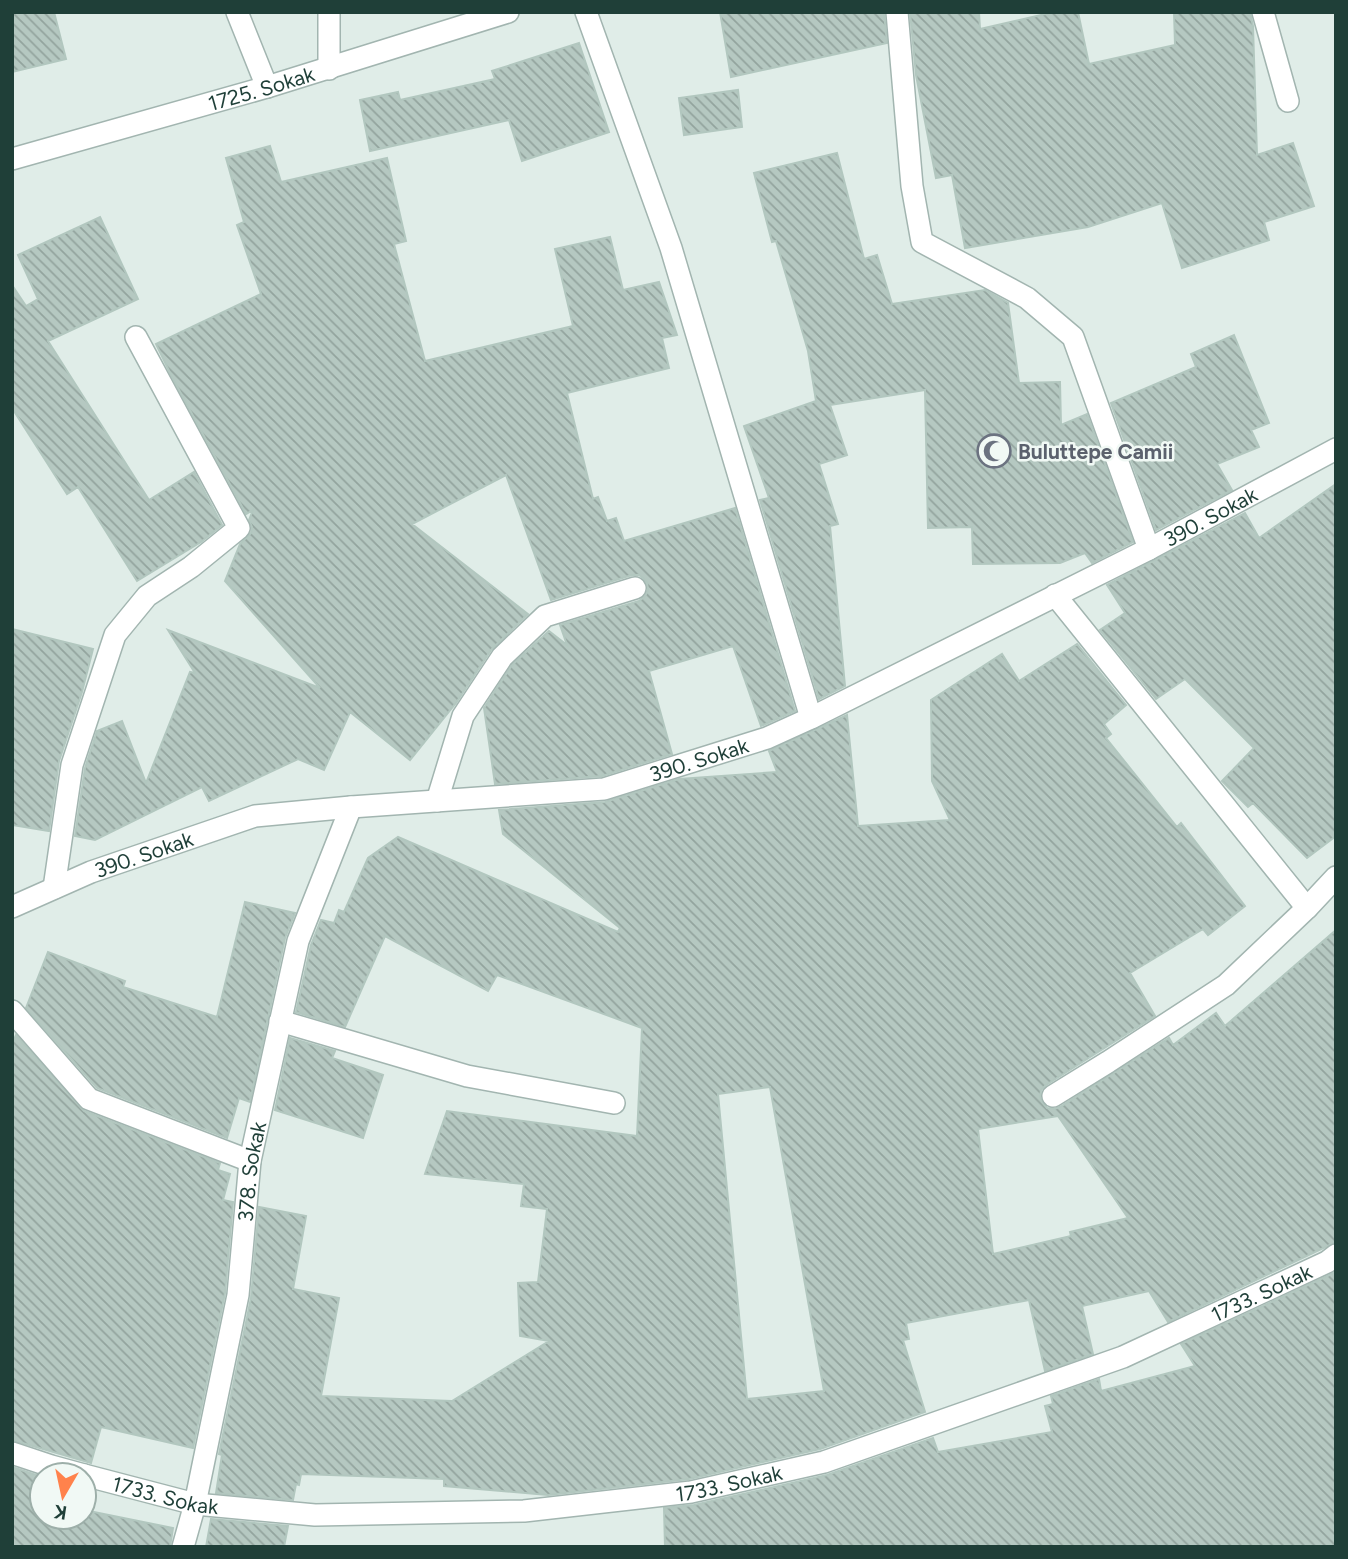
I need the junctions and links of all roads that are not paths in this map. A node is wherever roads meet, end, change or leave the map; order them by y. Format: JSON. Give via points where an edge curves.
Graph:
{"nodes":[{"id":1,"x":237,"y":12,"type":"edge"},
{"id":2,"x":330,"y":12,"type":"edge"},
{"id":3,"x":508,"y":12,"type":"edge"},
{"id":4,"x":586,"y":12,"type":"edge"},
{"id":5,"x":897,"y":12,"type":"edge"},
{"id":6,"x":1264,"y":12,"type":"edge"},
{"id":7,"x":329,"y":69,"type":"junction"},
{"id":8,"x":267,"y":87,"type":"junction"},
{"id":9,"x":1288,"y":101,"type":"dead end"},
{"id":10,"x":12,"y":159,"type":"edge"},
{"id":11,"x":136,"y":337,"type":"dead end"},
{"id":12,"x":1336,"y":449,"type":"edge"},
{"id":13,"x":1149,"y":549,"type":"junction"},
{"id":14,"x":635,"y":588,"type":"dead end"},
{"id":15,"x":1055,"y":595,"type":"junction"},
{"id":16,"x":811,"y":718,"type":"junction"},
{"id":17,"x":437,"y":801,"type":"junction"},
{"id":18,"x":351,"y":807,"type":"junction"},
{"id":19,"x":1336,"y":877,"type":"edge"},
{"id":20,"x":54,"y":888,"type":"junction"},
{"id":21,"x":12,"y":907,"type":"edge"},
{"id":22,"x":1307,"y":908,"type":"junction"},
{"id":23,"x":12,"y":1011,"type":"edge"},
{"id":24,"x":281,"y":1021,"type":"junction"},
{"id":25,"x":1053,"y":1096,"type":"dead end"},
{"id":26,"x":614,"y":1103,"type":"dead end"},
{"id":27,"x":250,"y":1161,"type":"junction"},
{"id":28,"x":1336,"y":1255,"type":"edge"},
{"id":29,"x":12,"y":1453,"type":"edge"},
{"id":30,"x":36,"y":1461,"type":"edge"},
{"id":31,"x":98,"y":1479,"type":"edge"},
{"id":32,"x":195,"y":1504,"type":"junction"},
{"id":33,"x":183,"y":1547,"type":"edge"}],
"edges":[{"from":1,"to":8,"type":"street"},
{"from":2,"to":7,"type":"street"},
{"from":3,"to":7,"type":"street","name":"1725. Sokak"},
{"from":4,"to":16,"type":"street","via":[[671,248]]},
{"from":5,"to":13,"type":"street","via":[[912,186],[922,242],[1027,298],[1073,337]]},
{"from":6,"to":9,"type":"street"},
{"from":7,"to":8,"type":"street","name":"1725. Sokak"},
{"from":8,"to":10,"type":"street","name":"1725. Sokak"},
{"from":11,"to":20,"type":"street","via":[[239,528],[147,596],[115,635],[72,765]]},
{"from":12,"to":13,"type":"street","name":"390. Sokak"},
{"from":13,"to":15,"type":"street","name":"390. Sokak"},
{"from":14,"to":17,"type":"street","via":[[545,616],[502,657],[463,716]]},
{"from":15,"to":16,"type":"street","name":"390. Sokak"},
{"from":15,"to":22,"type":"street"},
{"from":16,"to":17,"type":"street","name":"390. Sokak","via":[[767,738],[604,789]]},
{"from":17,"to":18,"type":"street","name":"390. Sokak"},
{"from":18,"to":20,"type":"street","name":"390. Sokak","via":[[255,816]]},
{"from":18,"to":24,"type":"street","name":"378. Sokak","via":[[298,942]]},
{"from":19,"to":22,"type":"street"},
{"from":20,"to":21,"type":"street","name":"390. Sokak"},
{"from":22,"to":25,"type":"street","via":[[1226,985]]},
{"from":23,"to":27,"type":"street","via":[[89,1099]]},
{"from":24,"to":26,"type":"street","via":[[467,1076]]},
{"from":24,"to":27,"type":"street","name":"378. Sokak"},
{"from":27,"to":32,"type":"street","name":"378. Sokak","via":[[239,1295]]},
{"from":28,"to":32,"type":"street","name":"1733. Sokak","via":[[1122,1357],[824,1462],[691,1492],[524,1511],[315,1515]]},
{"from":29,"to":30,"type":"street","name":"1733. Sokak"},
{"from":31,"to":32,"type":"street","name":"1733. Sokak"},
{"from":32,"to":33,"type":"street","name":"378. Sokak"}]}
